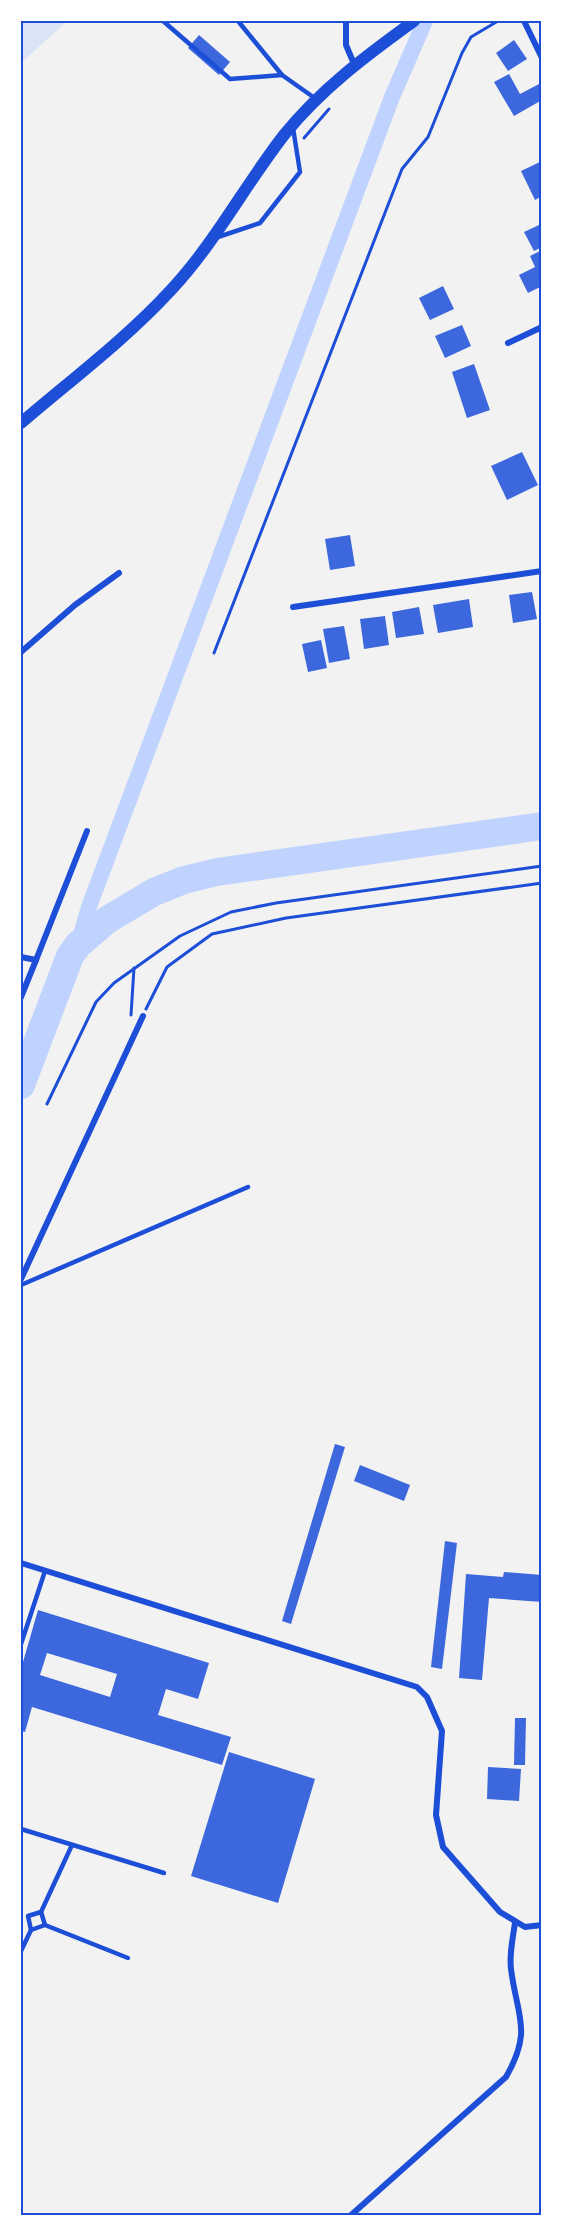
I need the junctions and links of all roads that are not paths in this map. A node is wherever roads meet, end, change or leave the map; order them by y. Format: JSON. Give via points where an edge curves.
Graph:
{"nodes":[{"id":1,"x":163,"y":21,"type":"edge"},
{"id":2,"x":238,"y":21,"type":"edge"},
{"id":3,"x":346,"y":21,"type":"edge"},
{"id":4,"x":524,"y":21,"type":"edge"},
{"id":5,"x":411,"y":23,"type":"edge"},
{"id":6,"x":542,"y":58,"type":"edge"},
{"id":7,"x":354,"y":64,"type":"junction"},
{"id":8,"x":282,"y":75,"type":"junction"},
{"id":9,"x":316,"y":99,"type":"junction"},
{"id":10,"x":292,"y":126,"type":"junction"},
{"id":11,"x":210,"y":240,"type":"junction"},
{"id":12,"x":542,"y":327,"type":"edge"},
{"id":13,"x":508,"y":343,"type":"dead end"},
{"id":14,"x":21,"y":423,"type":"edge"},
{"id":15,"x":542,"y":571,"type":"edge"},
{"id":16,"x":118,"y":573,"type":"dead end"},
{"id":17,"x":293,"y":607,"type":"dead end"},
{"id":18,"x":21,"y":652,"type":"edge"},
{"id":19,"x":87,"y":831,"type":"dead end"},
{"id":20,"x":21,"y":957,"type":"edge"},
{"id":21,"x":36,"y":960,"type":"junction"},
{"id":22,"x":21,"y":997,"type":"edge"},
{"id":23,"x":143,"y":1016,"type":"road end"},
{"id":24,"x":248,"y":1187,"type":"dead end"},
{"id":25,"x":21,"y":1279,"type":"edge"},
{"id":26,"x":21,"y":1285,"type":"edge"},
{"id":27,"x":21,"y":1563,"type":"edge"},
{"id":28,"x":45,"y":1571,"type":"junction"},
{"id":29,"x":21,"y":1644,"type":"edge"},
{"id":30,"x":21,"y":1829,"type":"edge"},
{"id":31,"x":72,"y":1845,"type":"junction"},
{"id":32,"x":164,"y":1874,"type":"dead end"},
{"id":33,"x":41,"y":1912,"type":"junction"},
{"id":34,"x":21,"y":1914,"type":"edge"},
{"id":35,"x":28,"y":1916,"type":"junction"},
{"id":36,"x":515,"y":1923,"type":"junction"},
{"id":37,"x":45,"y":1925,"type":"junction"},
{"id":38,"x":542,"y":1925,"type":"edge"},
{"id":39,"x":31,"y":1930,"type":"junction"},
{"id":40,"x":21,"y":1951,"type":"edge"},
{"id":41,"x":128,"y":1958,"type":"dead end"},
{"id":42,"x":350,"y":2216,"type":"edge"}],
"edges":[{"from":1,"to":8,"type":"lane","via":[[230,79]]},
{"from":2,"to":8,"type":"lane"},
{"from":3,"to":7,"type":"street","via":[[346,45]]},
{"from":4,"to":6,"type":"street"},
{"from":5,"to":7,"type":"main road"},
{"from":7,"to":9,"type":"main road"},
{"from":8,"to":9,"type":"lane"},
{"from":9,"to":10,"type":"main road"},
{"from":10,"to":11,"type":"main road"},
{"from":10,"to":11,"type":"lane","via":[[300,172],[260,223]]},
{"from":11,"to":14,"type":"main road","via":[[172,289],[137,324]]},
{"from":12,"to":13,"type":"street"},
{"from":15,"to":17,"type":"street"},
{"from":16,"to":18,"type":"street"},
{"from":19,"to":21,"type":"street"},
{"from":20,"to":21,"type":"street"},
{"from":21,"to":22,"type":"street"},
{"from":23,"to":25,"type":"street"},
{"from":24,"to":26,"type":"lane"},
{"from":27,"to":28,"type":"street"},
{"from":28,"to":29,"type":"lane"},
{"from":28,"to":36,"type":"street","via":[[417,1687],[427,1697],[442,1731],[436,1815],[443,1847],[500,1912]]},
{"from":30,"to":31,"type":"lane"},
{"from":31,"to":32,"type":"lane"},
{"from":31,"to":33,"type":"lane"},
{"from":33,"to":35,"type":"lane"},
{"from":33,"to":37,"type":"lane"},
{"from":34,"to":35,"type":"lane"},
{"from":35,"to":39,"type":"lane"},
{"from":36,"to":38,"type":"street","via":[[525,1927]]},
{"from":36,"to":42,"type":"street","via":[[511,1968],[522,2037],[506,2077]]},
{"from":37,"to":39,"type":"lane"},
{"from":37,"to":41,"type":"lane"},
{"from":39,"to":40,"type":"lane"}]}
